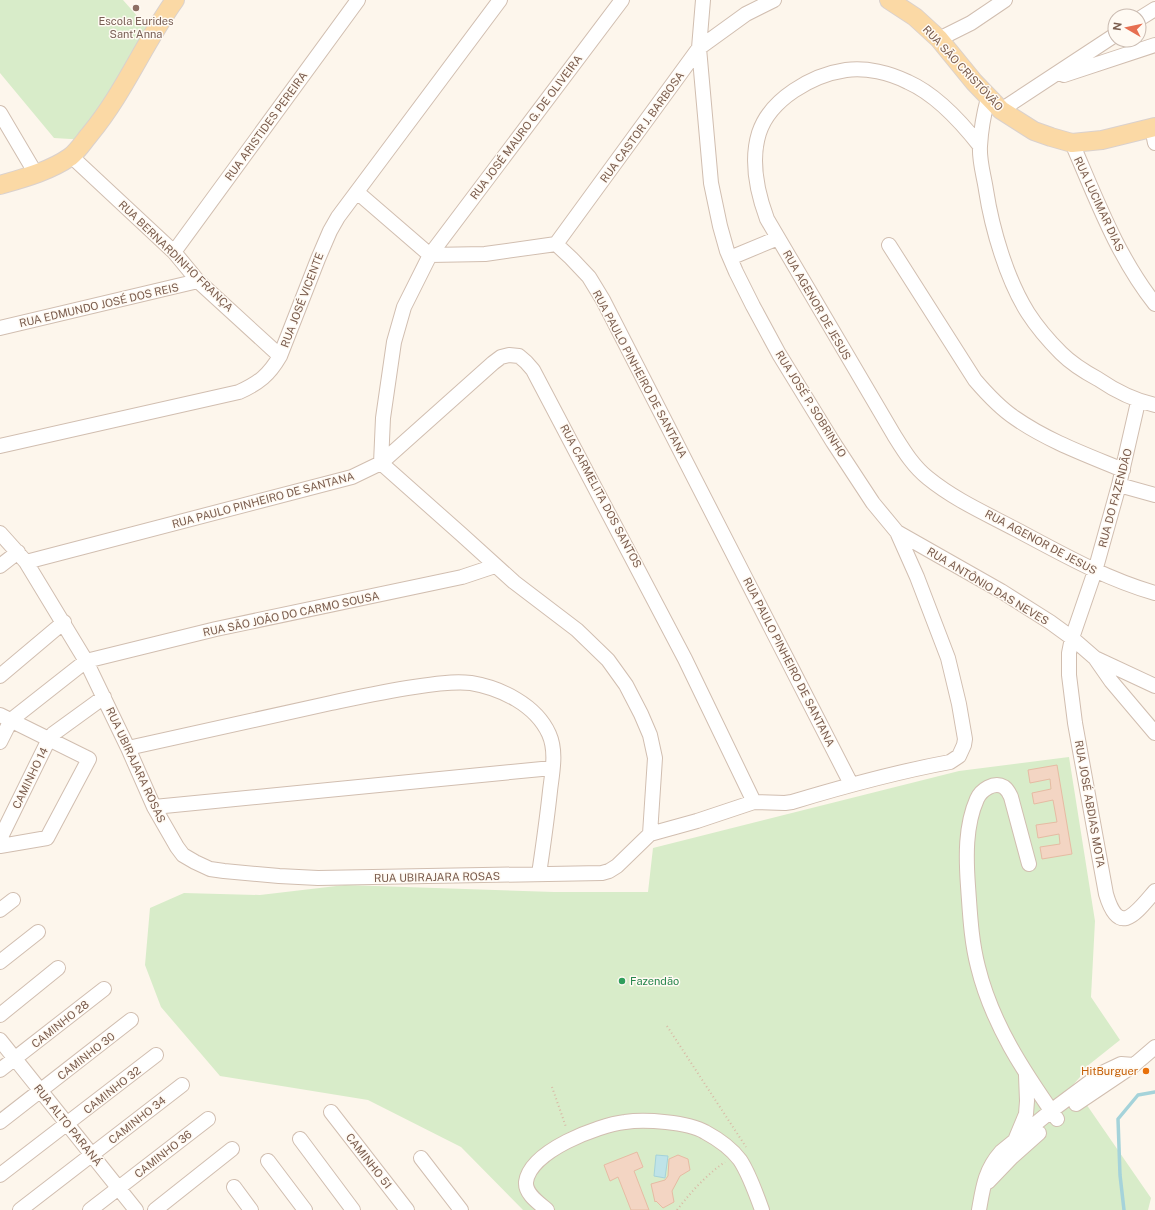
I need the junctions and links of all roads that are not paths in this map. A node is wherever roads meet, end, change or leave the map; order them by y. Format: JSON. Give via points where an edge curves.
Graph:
{"nodes":[{"id":1,"x":175,"y":0,"type":"edge"},
{"id":2,"x":358,"y":0,"type":"edge"},
{"id":3,"x":500,"y":0,"type":"edge"},
{"id":4,"x":622,"y":0,"type":"edge"},
{"id":5,"x":703,"y":0,"type":"edge"},
{"id":6,"x":774,"y":0,"type":"edge"},
{"id":7,"x":889,"y":0,"type":"edge"},
{"id":8,"x":998,"y":2,"type":"edge"},
{"id":9,"x":939,"y":39,"type":"junction"},
{"id":10,"x":1107,"y":40,"type":"edge"},
{"id":11,"x":1155,"y":45,"type":"edge"},
{"id":12,"x":699,"y":48,"type":"junction"},
{"id":13,"x":1046,"y":81,"type":"junction"},
{"id":14,"x":988,"y":98,"type":"junction"},
{"id":15,"x":1001,"y":110,"type":"junction"},
{"id":16,"x":0,"y":113,"type":"edge"},
{"id":17,"x":1154,"y":133,"type":"edge"},
{"id":18,"x":1072,"y":143,"type":"junction"},
{"id":19,"x":980,"y":146,"type":"junction"},
{"id":20,"x":72,"y":156,"type":"junction"},
{"id":21,"x":36,"y":174,"type":"junction"},
{"id":22,"x":0,"y":185,"type":"edge"},
{"id":23,"x":358,"y":192,"type":"junction"},
{"id":24,"x":778,"y":238,"type":"junction"},
{"id":25,"x":556,"y":244,"type":"junction"},
{"id":26,"x":889,"y":245,"type":"dead end"},
{"id":27,"x":174,"y":252,"type":"junction"},
{"id":28,"x":430,"y":254,"type":"junction"},
{"id":29,"x":730,"y":258,"type":"junction"},
{"id":30,"x":198,"y":281,"type":"junction"},
{"id":31,"x":1150,"y":287,"type":"edge"},
{"id":32,"x":1155,"y":304,"type":"edge"},
{"id":33,"x":0,"y":328,"type":"edge"},
{"id":34,"x":280,"y":356,"type":"junction"},
{"id":35,"x":1138,"y":402,"type":"junction"},
{"id":36,"x":1155,"y":405,"type":"edge"},
{"id":37,"x":0,"y":446,"type":"edge"},
{"id":38,"x":381,"y":464,"type":"junction"},
{"id":39,"x":1123,"y":470,"type":"junction"},
{"id":40,"x":1119,"y":485,"type":"junction"},
{"id":41,"x":1155,"y":495,"type":"edge"},
{"id":42,"x":897,"y":532,"type":"junction"},
{"id":43,"x":0,"y":533,"type":"edge"},
{"id":44,"x":22,"y":557,"type":"junction"},
{"id":45,"x":0,"y":566,"type":"edge"},
{"id":46,"x":495,"y":566,"type":"junction"},
{"id":47,"x":1095,"y":571,"type":"junction"},
{"id":48,"x":1155,"y":593,"type":"edge"},
{"id":49,"x":64,"y":622,"type":"junction"},
{"id":50,"x":1072,"y":638,"type":"junction"},
{"id":51,"x":1095,"y":658,"type":"junction"},
{"id":52,"x":86,"y":661,"type":"junction"},
{"id":53,"x":0,"y":676,"type":"edge"},
{"id":54,"x":1155,"y":686,"type":"edge"},
{"id":55,"x":104,"y":697,"type":"junction"},
{"id":56,"x":6,"y":718,"type":"edge"},
{"id":57,"x":1155,"y":733,"type":"edge"},
{"id":58,"x":49,"y":739,"type":"junction"},
{"id":59,"x":0,"y":742,"type":"edge"},
{"id":60,"x":128,"y":748,"type":"junction"},
{"id":61,"x":552,"y":768,"type":"junction"},
{"id":62,"x":852,"y":784,"type":"junction"},
{"id":63,"x":754,"y":802,"type":"junction"},
{"id":64,"x":154,"y":807,"type":"junction"},
{"id":65,"x":650,"y":834,"type":"junction"},
{"id":66,"x":0,"y":839,"type":"edge"},
{"id":67,"x":0,"y":846,"type":"edge"},
{"id":68,"x":1029,"y":864,"type":"dead end"},
{"id":69,"x":538,"y":874,"type":"junction"},
{"id":70,"x":1155,"y":891,"type":"edge"},
{"id":71,"x":13,"y":900,"type":"dead end"},
{"id":72,"x":0,"y":910,"type":"edge"},
{"id":73,"x":38,"y":932,"type":"dead end"},
{"id":74,"x":0,"y":962,"type":"edge"},
{"id":75,"x":58,"y":968,"type":"dead end"},
{"id":76,"x":104,"y":989,"type":"dead end"},
{"id":77,"x":0,"y":1015,"type":"edge"},
{"id":78,"x":131,"y":1020,"type":"dead end"},
{"id":79,"x":0,"y":1040,"type":"edge"},
{"id":80,"x":1155,"y":1047,"type":"edge"},
{"id":81,"x":156,"y":1055,"type":"dead end"},
{"id":82,"x":15,"y":1059,"type":"junction"},
{"id":83,"x":0,"y":1070,"type":"edge"},
{"id":84,"x":1026,"y":1075,"type":"junction"},
{"id":85,"x":182,"y":1085,"type":"dead end"},
{"id":86,"x":41,"y":1091,"type":"junction"},
{"id":87,"x":331,"y":1112,"type":"dead end"},
{"id":88,"x":1054,"y":1115,"type":"junction"},
{"id":89,"x":208,"y":1119,"type":"dead end"},
{"id":90,"x":0,"y":1122,"type":"edge"},
{"id":91,"x":67,"y":1124,"type":"junction"},
{"id":92,"x":300,"y":1139,"type":"dead end"},
{"id":93,"x":1014,"y":1141,"type":"junction"},
{"id":94,"x":232,"y":1149,"type":"dead end"},
{"id":95,"x":92,"y":1156,"type":"junction"},
{"id":96,"x":421,"y":1158,"type":"dead end"},
{"id":97,"x":268,"y":1161,"type":"dead end"},
{"id":98,"x":0,"y":1175,"type":"edge"},
{"id":99,"x":985,"y":1186,"type":"junction"},
{"id":100,"x":234,"y":1187,"type":"dead end"},
{"id":101,"x":119,"y":1189,"type":"junction"},
{"id":102,"x":20,"y":1210,"type":"edge"},
{"id":103,"x":90,"y":1210,"type":"edge"},
{"id":104,"x":136,"y":1210,"type":"edge"},
{"id":105,"x":155,"y":1210,"type":"edge"},
{"id":106,"x":251,"y":1210,"type":"edge"},
{"id":107,"x":305,"y":1210,"type":"edge"},
{"id":108,"x":353,"y":1210,"type":"edge"},
{"id":109,"x":407,"y":1210,"type":"edge"},
{"id":110,"x":461,"y":1210,"type":"edge"},
{"id":111,"x":547,"y":1210,"type":"edge"},
{"id":112,"x":762,"y":1210,"type":"edge"},
{"id":113,"x":979,"y":1210,"type":"edge"}],
"edges":[{"from":1,"to":20,"type":"main road","via":[[120,92]]},
{"from":2,"to":27,"type":"street","name":"RUA ARISTIDES PEREIRA"},
{"from":3,"to":23,"type":"street","name":"RUA JOSÉ VICENTE"},
{"from":4,"to":28,"type":"street","name":"RUA JOSÉ MAURO G. DE OLIVEIRA"},
{"from":5,"to":12,"type":"street"},
{"from":6,"to":12,"type":"street","via":[[746,14]]},
{"from":7,"to":9,"type":"main road","name":"RUA SÃO CRISTÓVÃO","via":[[915,17]]},
{"from":8,"to":9,"type":"street","via":[[971,23]]},
{"from":9,"to":14,"type":"main road","name":"RUA SÃO CRISTÓVÃO"},
{"from":10,"to":13,"type":"street"},
{"from":11,"to":13,"type":"street"},
{"from":12,"to":25,"type":"street","name":"RUA CASTOR J. BARBOSA"},
{"from":12,"to":29,"type":"street","name":"RUA JOSÉ P. SOBRINHO","via":[[711,184]]},
{"from":13,"to":15,"type":"street"},
{"from":14,"to":15,"type":"main road","name":"RUA SÃO CRISTÓVÃO"},
{"from":14,"to":19,"type":"street"},
{"from":15,"to":18,"type":"main road","name":"RUA SÃO CRISTÓVÃO","via":[[1034,131]]},
{"from":16,"to":21,"type":"street"},
{"from":17,"to":18,"type":"main road","name":"RUA SÃO CRISTÓVÃO"},
{"from":18,"to":31,"type":"street","name":"RUA LUCIMAR DIAS","via":[[1124,257]]},
{"from":19,"to":24,"type":"street","name":"RUA AGENOR DE JESUS","via":[[945,108],[926,93],[892,75],[847,70],[828,74],[799,86],[767,116],[759,132],[755,150],[760,201]]},
{"from":19,"to":35,"type":"street","via":[[988,206],[1002,256],[1028,314],[1062,354],[1103,383]]},
{"from":20,"to":21,"type":"main road"},
{"from":20,"to":27,"type":"street","name":"RUA BERNARDINHO FRANÇA"},
{"from":21,"to":22,"type":"main road"},
{"from":23,"to":28,"type":"street"},
{"from":23,"to":34,"type":"street","name":"RUA JOSÉ VICENTE","via":[[330,231]]},
{"from":24,"to":29,"type":"street"},
{"from":24,"to":47,"type":"street","name":"RUA AGENOR DE JESUS","via":[[894,435],[917,468],[946,492]]},
{"from":25,"to":28,"type":"street","via":[[485,254]]},
{"from":25,"to":62,"type":"street","name":"RUA PAULO PINHEIRO DE SANTANA","via":[[589,277],[603,300]]},
{"from":26,"to":39,"type":"street","via":[[975,380],[988,395],[1014,418],[1031,428]]},
{"from":27,"to":30,"type":"street","name":"RUA BERNARDINHO FRANÇA"},
{"from":28,"to":38,"type":"street","via":[[404,307],[394,342],[383,418]]},
{"from":29,"to":42,"type":"street","name":"RUA JOSÉ P. SOBRINHO","via":[[783,361],[869,496]]},
{"from":30,"to":33,"type":"street","name":"RUA EDMUNDO JOSÉ DOS REIS"},
{"from":30,"to":34,"type":"street","name":"RUA BERNARDINHO FRANÇA"},
{"from":31,"to":32,"type":"street","name":"RUA LUCIMAR DIAS"},
{"from":34,"to":37,"type":"street","name":"RUA JOSÉ VICENTE","via":[[265,376],[239,392]]},
{"from":35,"to":36,"type":"street"},
{"from":35,"to":39,"type":"street","name":"RUA DO FAZENDÃO"},
{"from":38,"to":44,"type":"street","name":"RUA PAULO PINHEIRO DE SANTANA","via":[[352,477]]},
{"from":38,"to":46,"type":"street"},
{"from":38,"to":63,"type":"street","name":"RUA CARMELITA DOS SANTOS","via":[[501,357],[519,356],[526,362],[557,413],[686,659]]},
{"from":39,"to":40,"type":"street","name":"RUA DO FAZENDÃO"},
{"from":40,"to":41,"type":"street"},
{"from":40,"to":47,"type":"street","name":"RUA DO FAZENDÃO"},
{"from":42,"to":50,"type":"street","name":"RUA ANTÔNIO DAS NEVES","via":[[1006,594]]},
{"from":42,"to":62,"type":"street","name":"RUA JOSÉ P. SOBRINHO","via":[[948,658],[959,704],[964,745],[959,756],[950,762]]},
{"from":43,"to":44,"type":"street","name":"RUA UBIRAJARA ROSAS"},
{"from":44,"to":45,"type":"street"},
{"from":44,"to":49,"type":"street","name":"RUA UBIRAJARA ROSAS"},
{"from":46,"to":52,"type":"street","name":"RUA SÃO JOÃO DO CARMO SOUSA","via":[[462,577]]},
{"from":46,"to":65,"type":"street","via":[[578,630],[608,660],[626,684],[650,735],[655,758]]},
{"from":47,"to":48,"type":"street","name":"RUA AGENOR DE JESUS"},
{"from":47,"to":50,"type":"street","name":"RUA DO FAZENDÃO"},
{"from":49,"to":52,"type":"street","name":"RUA UBIRAJARA ROSAS"},
{"from":49,"to":53,"type":"street"},
{"from":50,"to":51,"type":"street","name":"RUA ANTÔNIO DAS NEVES"},
{"from":50,"to":70,"type":"street","name":"RUA JOSÉ ABDIAS MOTA","via":[[1069,675],[1075,723],[1109,905],[1114,914],[1120,919],[1125,919],[1135,913]]},
{"from":51,"to":54,"type":"street"},
{"from":51,"to":57,"type":"street","name":"RUA ANTÔNIO DAS NEVES"},
{"from":52,"to":55,"type":"street","name":"RUA UBIRAJARA ROSAS"},
{"from":52,"to":56,"type":"street"},
{"from":55,"to":58,"type":"street"},
{"from":55,"to":60,"type":"street","name":"RUA UBIRAJARA ROSAS"},
{"from":56,"to":58,"type":"street"},
{"from":56,"to":59,"type":"street"},
{"from":58,"to":66,"type":"street","name":"CAMINHO 14"},
{"from":58,"to":67,"type":"street","via":[[89,759],[47,838]]},
{"from":60,"to":61,"type":"street","via":[[382,692],[457,682],[504,692],[532,712],[549,734],[553,749]]},
{"from":60,"to":64,"type":"street","name":"RUA UBIRAJARA ROSAS"},
{"from":61,"to":64,"type":"street"},
{"from":61,"to":69,"type":"street"},
{"from":62,"to":63,"type":"street","via":[[792,802]]},
{"from":63,"to":65,"type":"street","via":[[697,822]]},
{"from":64,"to":69,"type":"street","name":"RUA UBIRAJARA ROSAS","via":[[183,855],[210,869],[318,878]]},
{"from":65,"to":69,"type":"street","name":"RUA UBIRAJARA ROSAS","via":[[609,871]]},
{"from":68,"to":84,"type":"street","via":[[1008,790],[1003,786],[986,788],[975,804],[968,842],[971,929],[978,967],[987,995],[1006,1039]]},
{"from":71,"to":72,"type":"street"},
{"from":73,"to":74,"type":"street"},
{"from":75,"to":77,"type":"street"},
{"from":76,"to":82,"type":"street","name":"CAMINHO 28"},
{"from":78,"to":86,"type":"street","name":"CAMINHO 30"},
{"from":79,"to":82,"type":"street","name":"RUA ALTO PARANÁ"},
{"from":80,"to":88,"type":"street","via":[[1134,1065],[1120,1064],[1102,1073],[1085,1092]]},
{"from":81,"to":91,"type":"street","name":"CAMINHO 32"},
{"from":82,"to":83,"type":"street","name":"CAMINHO 28"},
{"from":82,"to":86,"type":"street","name":"RUA ALTO PARANÁ"},
{"from":84,"to":88,"type":"street"},
{"from":84,"to":93,"type":"street","via":[[1026,1114]]},
{"from":85,"to":95,"type":"street","name":"CAMINHO 34"},
{"from":86,"to":90,"type":"street","name":"CAMINHO 30"},
{"from":86,"to":91,"type":"street","name":"RUA ALTO PARANÁ"},
{"from":87,"to":109,"type":"street","name":"CAMINHO 51"},
{"from":88,"to":93,"type":"street"},
{"from":88,"to":99,"type":"street"},
{"from":89,"to":101,"type":"street","name":"CAMINHO 36"},
{"from":91,"to":95,"type":"street","name":"RUA ALTO PARANÁ"},
{"from":91,"to":98,"type":"street","name":"CAMINHO 32"},
{"from":92,"to":108,"type":"street"},
{"from":93,"to":99,"type":"street","via":[[994,1160],[988,1170]]},
{"from":94,"to":105,"type":"street"},
{"from":95,"to":101,"type":"street","name":"RUA ALTO PARANÁ"},
{"from":95,"to":102,"type":"street","name":"CAMINHO 34"},
{"from":96,"to":110,"type":"street"},
{"from":97,"to":107,"type":"street"},
{"from":99,"to":113,"type":"street"},
{"from":100,"to":106,"type":"street"},
{"from":101,"to":103,"type":"street","name":"CAMINHO 36"},
{"from":101,"to":104,"type":"street","name":"RUA ALTO PARANÁ"},
{"from":111,"to":112,"type":"street","via":[[530,1194],[526,1183],[531,1169],[545,1154],[591,1131],[624,1122],[647,1121],[672,1122],[703,1130],[724,1144],[740,1161]]}]}
